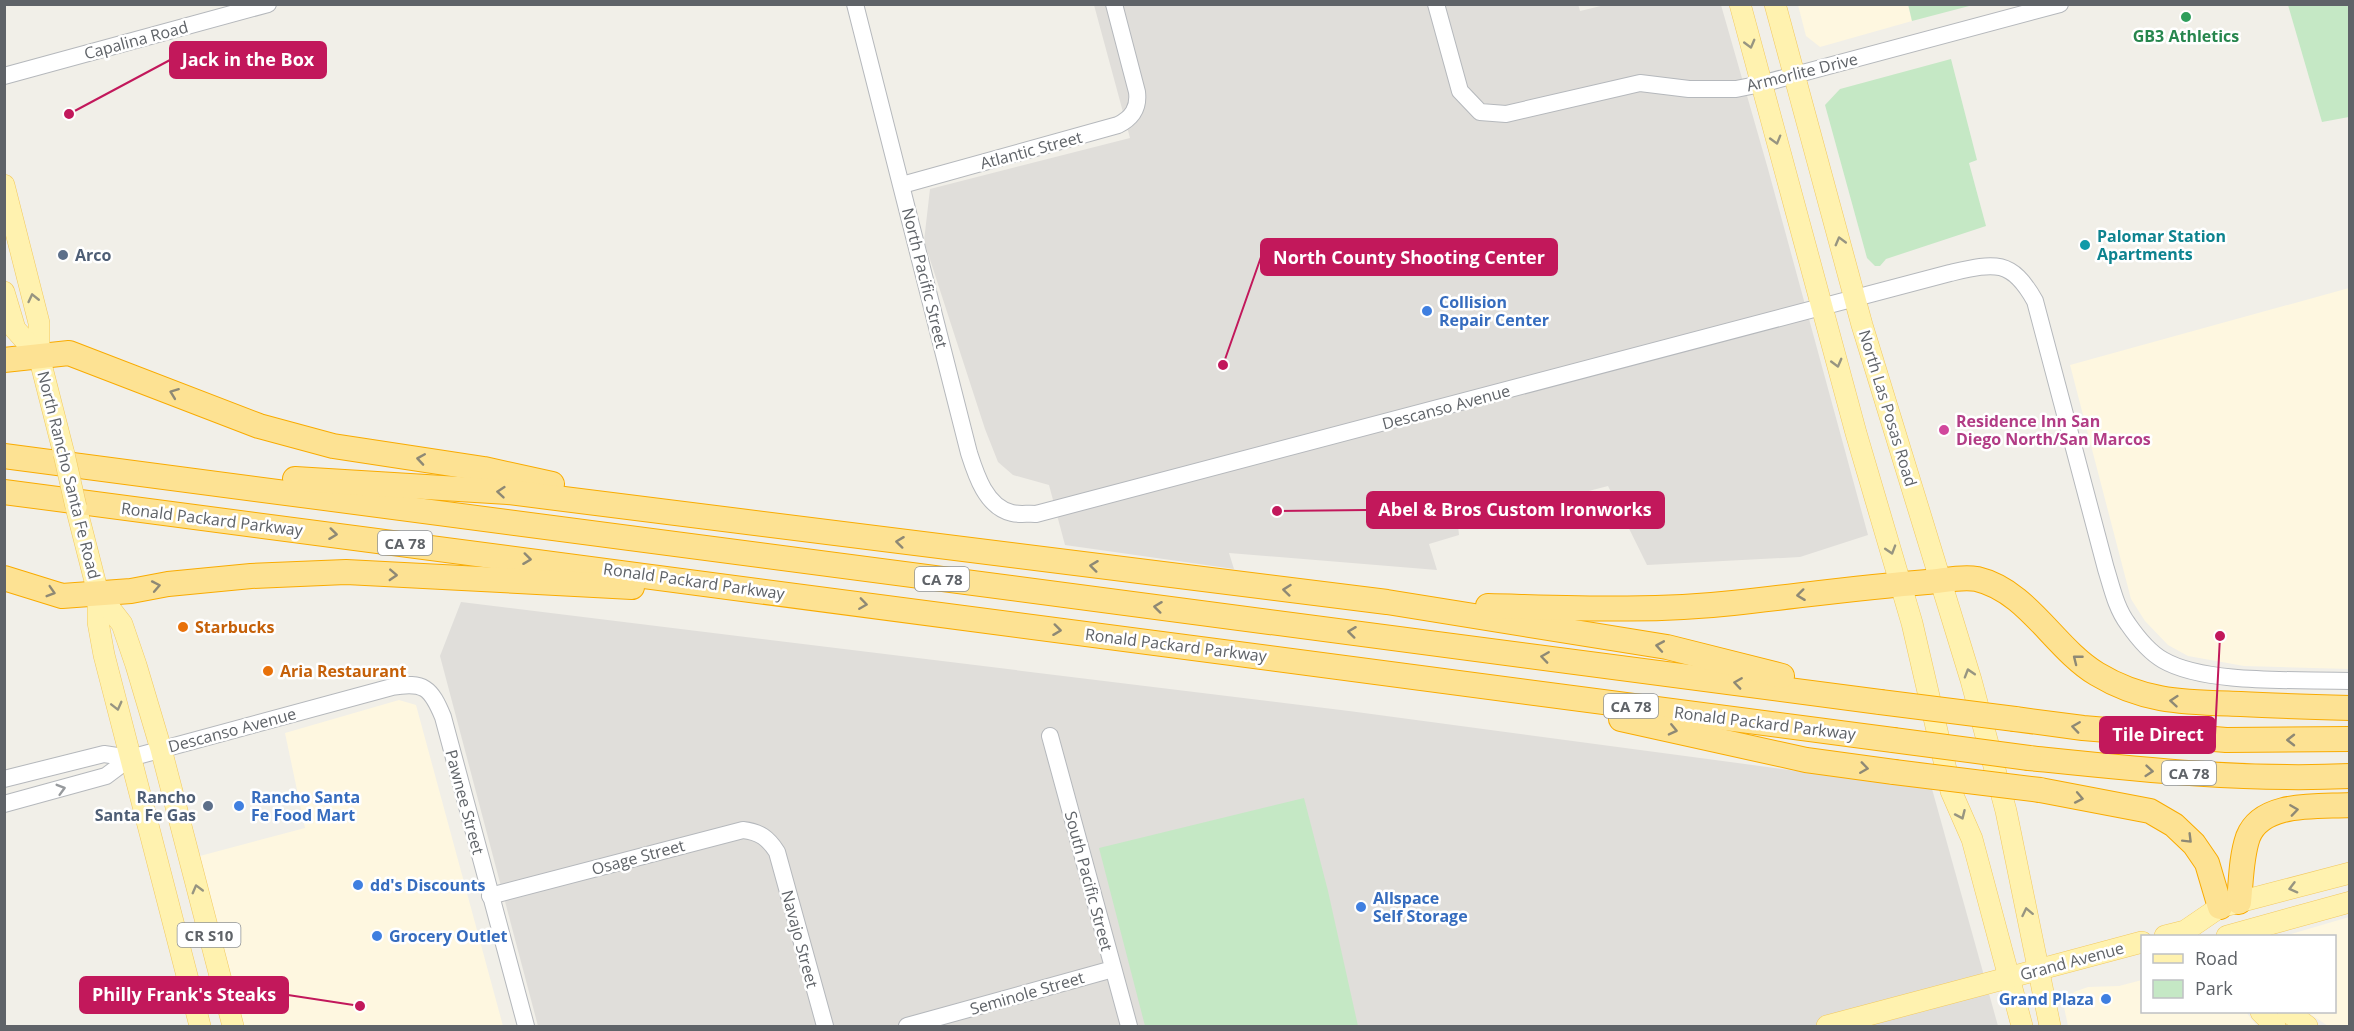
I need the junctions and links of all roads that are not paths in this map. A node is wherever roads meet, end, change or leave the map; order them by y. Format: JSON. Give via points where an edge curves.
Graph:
{"nodes":[{"id":1,"x":268,"y":4,"type":"edge"},
{"id":2,"x":855,"y":4,"type":"edge"},
{"id":3,"x":1114,"y":4,"type":"edge"},
{"id":4,"x":1436,"y":4,"type":"edge"},
{"id":5,"x":1740,"y":4,"type":"edge"},
{"id":6,"x":1775,"y":4,"type":"edge"},
{"id":7,"x":2060,"y":4,"type":"edge"},
{"id":8,"x":4,"y":75,"type":"edge"},
{"id":9,"x":1794,"y":75,"type":"junction"},
{"id":10,"x":1761,"y":84,"type":"junction"},
{"id":11,"x":4,"y":184,"type":"edge"},
{"id":12,"x":902,"y":185,"type":"junction"},
{"id":13,"x":4,"y":292,"type":"edge"},
{"id":14,"x":1855,"y":297,"type":"junction"},
{"id":15,"x":1822,"y":306,"type":"junction"},
{"id":16,"x":39,"y":356,"type":"junction"},
{"id":17,"x":4,"y":360,"type":"edge"},
{"id":18,"x":4,"y":456,"type":"edge"},
{"id":19,"x":111,"y":470,"type":"junction"},
{"id":20,"x":4,"y":492,"type":"edge"},
{"id":21,"x":684,"y":514,"type":"junction"},
{"id":22,"x":1036,"y":514,"type":"joint"},
{"id":23,"x":4,"y":578,"type":"edge"},
{"id":24,"x":1940,"y":581,"type":"junction"},
{"id":25,"x":1901,"y":584,"type":"junction"},
{"id":26,"x":98,"y":593,"type":"junction"},
{"id":27,"x":806,"y":596,"type":"junction"},
{"id":28,"x":1387,"y":602,"type":"junction"},
{"id":29,"x":1369,"y":670,"type":"junction"},
{"id":30,"x":2349,"y":681,"type":"edge"},
{"id":31,"x":1880,"y":702,"type":"junction"},
{"id":32,"x":2349,"y":708,"type":"edge"},
{"id":33,"x":443,"y":717,"type":"joint"},
{"id":34,"x":1050,"y":736,"type":"dead end"},
{"id":35,"x":2349,"y":739,"type":"edge"},
{"id":36,"x":161,"y":749,"type":"junction"},
{"id":37,"x":130,"y":758,"type":"junction"},
{"id":38,"x":2349,"y":776,"type":"edge"},
{"id":39,"x":4,"y":779,"type":"edge"},
{"id":40,"x":4,"y":804,"type":"edge"},
{"id":41,"x":2349,"y":805,"type":"edge"},
{"id":42,"x":777,"y":852,"type":"joint"},
{"id":43,"x":2349,"y":873,"type":"edge"},
{"id":44,"x":490,"y":896,"type":"junction"},
{"id":45,"x":2349,"y":902,"type":"edge"},
{"id":46,"x":2229,"y":905,"type":"junction"},
{"id":47,"x":2175,"y":934,"type":"edge"},
{"id":48,"x":2204,"y":935,"type":"edge"},
{"id":49,"x":2234,"y":935,"type":"edge"},
{"id":50,"x":2237,"y":935,"type":"edge"},
{"id":51,"x":2141,"y":942,"type":"edge"},
{"id":52,"x":1113,"y":969,"type":"junction"},
{"id":53,"x":2039,"y":970,"type":"junction"},
{"id":54,"x":2009,"y":978,"type":"junction"},
{"id":55,"x":2263,"y":1013,"type":"edge"},
{"id":56,"x":2291,"y":1013,"type":"edge"},
{"id":57,"x":200,"y":1026,"type":"edge"},
{"id":58,"x":233,"y":1026,"type":"edge"},
{"id":59,"x":526,"y":1026,"type":"edge"},
{"id":60,"x":825,"y":1026,"type":"edge"},
{"id":61,"x":907,"y":1026,"type":"edge"},
{"id":62,"x":1129,"y":1026,"type":"edge"},
{"id":63,"x":1827,"y":1026,"type":"edge"},
{"id":64,"x":2022,"y":1026,"type":"edge"},
{"id":65,"x":2050,"y":1026,"type":"edge"},
{"id":66,"x":2275,"y":1026,"type":"edge"},
{"id":67,"x":2307,"y":1026,"type":"edge"}],
"edges":[{"from":1,"to":8,"type":"street","name":"Capalina Road"},
{"from":2,"to":12,"type":"street","name":"North Pacific Street"},
{"from":3,"to":12,"type":"street","name":"Atlantic Street","via":[[1139,103],[1128,120]]},
{"from":4,"to":10,"type":"street","name":"Armorlite Drive","via":[[1460,91],[1480,112],[1506,114],[1640,83],[1689,89],[1736,89]]},
{"from":5,"to":10,"type":"main road","one_way":true},
{"from":6,"to":9,"type":"main road","name":"North Las Posas Road"},
{"from":7,"to":9,"type":"street","name":"Armorlite Drive"},
{"from":9,"to":10,"type":"street","name":"Armorlite Drive"},
{"from":14,"to":9,"type":"main road","name":"North Las Posas Road","one_way":true},
{"from":10,"to":15,"type":"main road","one_way":true},
{"from":16,"to":11,"type":"main road","name":"North Rancho Santa Fe Road","number":"CR S10","one_way":true,"via":[[39,323]]},
{"from":12,"to":22,"type":"street","name":"North Pacific Street","via":[[976,475],[1001,508],[1012,513]]},
{"from":13,"to":16,"type":"main road","name":"North Rancho Santa Fe Road","number":"CR S10","via":[[15,329]]},
{"from":14,"to":15,"type":"street","name":"Descanso Avenue"},
{"from":14,"to":24,"type":"main road","name":"North Las Posas Road"},
{"from":14,"to":30,"type":"street","name":"Descanso Avenue","via":[[1983,265],[2010,268],[2035,301],[2116,603],[2140,639],[2163,660],[2209,675]]},
{"from":15,"to":22,"type":"street","name":"Descanso Avenue"},
{"from":15,"to":25,"type":"main road","one_way":true},
{"from":16,"to":17,"type":"highway"},
{"from":21,"to":16,"type":"highway","one_way":true,"via":[[484,469],[333,446],[259,426],[69,353]]},
{"from":16,"to":26,"type":"main road","name":"North Rancho Santa Fe Road","number":"CR S10","bridge":true},
{"from":18,"to":19,"type":"highway","name":"Ronald Packard Parkway","number":"CA 78"},
{"from":21,"to":19,"type":"highway","one_way":true,"via":[[508,492]]},
{"from":31,"to":19,"type":"highway","name":"Ronald Packard Parkway","number":"CA 78","one_way":true},
{"from":20,"to":27,"type":"highway","name":"Ronald Packard Parkway","number":"CA 78","one_way":true},
{"from":28,"to":21,"type":"highway","one_way":true},
{"from":23,"to":26,"type":"highway","one_way":true,"via":[[62,596]]},
{"from":24,"to":25,"type":"highway"},
{"from":32,"to":24,"type":"highway","one_way":true,"via":[[2167,701],[2137,693],[2072,656],[2018,602],[1994,585],[1968,578]]},
{"from":53,"to":24,"type":"main road","name":"North Las Posas Road","one_way":true,"via":[[2006,811]]},
{"from":25,"to":28,"type":"highway","one_way":true,"via":[[1731,604],[1638,608]]},
{"from":25,"to":54,"type":"main road","one_way":true,"via":[[1951,791],[1972,838]]},
{"from":26,"to":27,"type":"highway","one_way":true,"via":[[251,576],[346,572]]},
{"from":26,"to":36,"type":"main road","number":"CR S10","via":[[122,624]]},
{"from":26,"to":37,"type":"main road","number":"CR S10","one_way":true,"via":[[103,650]]},
{"from":27,"to":29,"type":"highway","name":"Ronald Packard Parkway","number":"CA 78","one_way":true},
{"from":31,"to":28,"type":"highway","one_way":true,"via":[[1667,647]]},
{"from":29,"to":38,"type":"highway","name":"Ronald Packard Parkway","number":"CA 78","one_way":true,"bridge":true,"via":[[2028,758],[2216,775]]},
{"from":29,"to":46,"type":"highway","one_way":true,"bridge":true,"via":[[1640,722],[1806,760],[2040,790],[2150,812],[2174,825],[2194,844]]},
{"from":35,"to":31,"type":"highway","name":"Ronald Packard Parkway","number":"CA 78","one_way":true,"bridge":true,"via":[[2226,740],[2093,729]]},
{"from":33,"to":36,"type":"street","name":"Descanso Avenue","via":[[429,691],[421,685],[405,684]]},
{"from":33,"to":44,"type":"street","name":"Pawnee Street"},
{"from":34,"to":52,"type":"street","name":"South Pacific Street"},
{"from":36,"to":37,"type":"street","name":"Descanso Avenue"},
{"from":58,"to":36,"type":"main road","number":"CR S10","one_way":true},
{"from":37,"to":39,"type":"street","name":"Descanso Avenue","via":[[104,754]]},
{"from":40,"to":37,"type":"street","one_way":true,"via":[[106,776]]},
{"from":37,"to":57,"type":"main road","number":"CR S10"},
{"from":46,"to":41,"type":"highway","one_way":true,"via":[[2248,837],[2258,823],[2292,809]]},
{"from":42,"to":44,"type":"street","name":"Osage Street","via":[[769,840],[755,831],[743,830]]},
{"from":42,"to":60,"type":"street","name":"Navajo Street"},
{"from":43,"to":46,"type":"main road","one_way":true},
{"from":44,"to":59,"type":"street","name":"Pawnee Street"},
{"from":45,"to":50,"type":"main road"},
{"from":46,"to":47,"type":"main road"},
{"from":46,"to":49,"type":"main road"},
{"from":47,"to":48,"type":"main road"},
{"from":51,"to":53,"type":"main road","name":"Grand Avenue"},
{"from":52,"to":61,"type":"street","name":"Seminole Street"},
{"from":52,"to":62,"type":"street","name":"South Pacific Street"},
{"from":53,"to":54,"type":"main road","name":"Grand Avenue"},
{"from":53,"to":65,"type":"main road","name":"North Las Posas Road"},
{"from":54,"to":63,"type":"main road","name":"Grand Avenue"},
{"from":54,"to":64,"type":"main road"},
{"from":55,"to":66,"type":"main road"},
{"from":56,"to":67,"type":"main road"}]}
